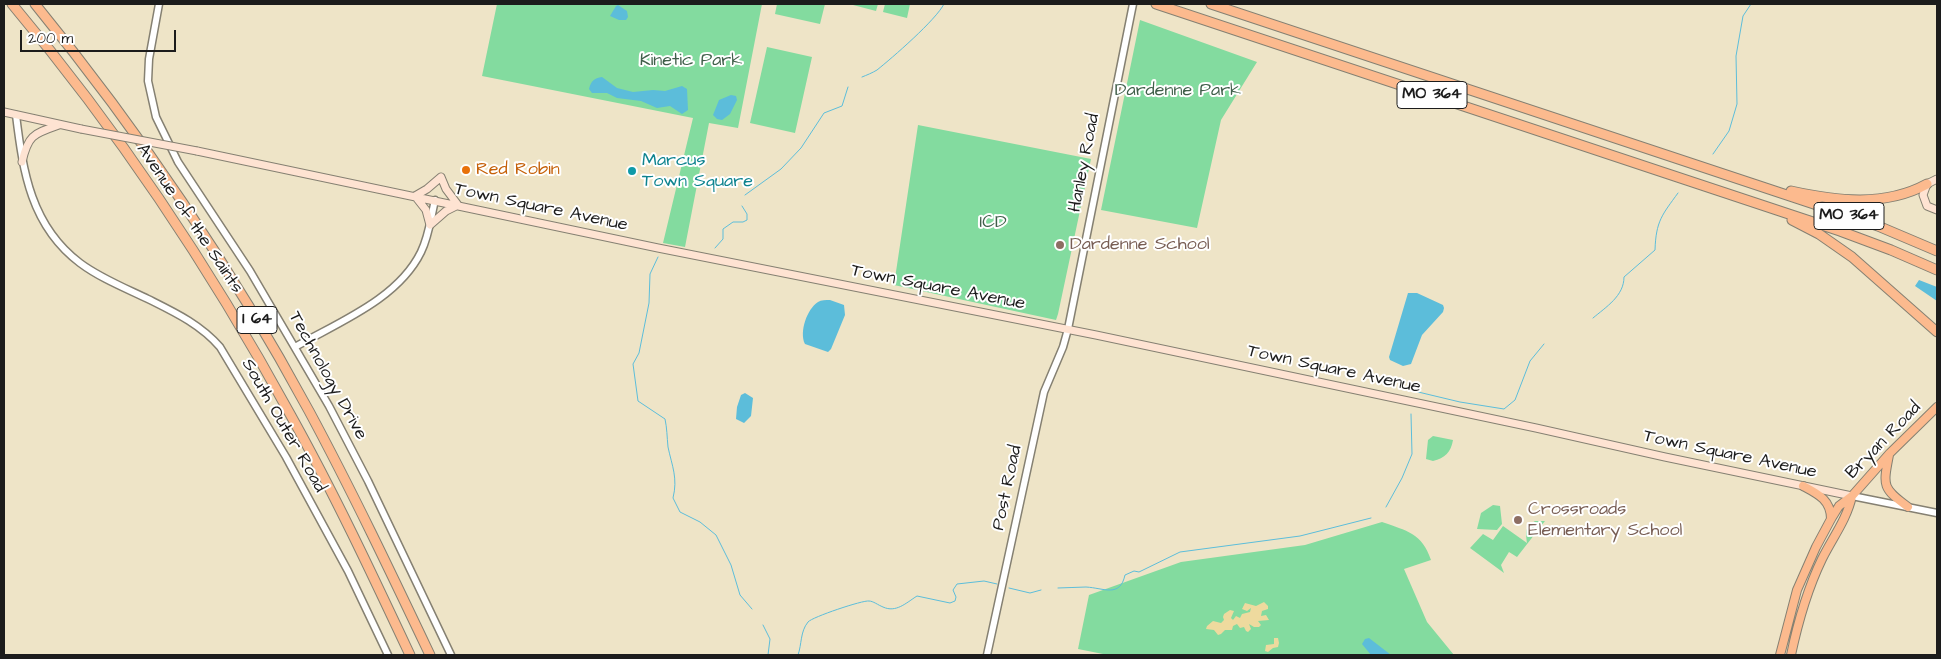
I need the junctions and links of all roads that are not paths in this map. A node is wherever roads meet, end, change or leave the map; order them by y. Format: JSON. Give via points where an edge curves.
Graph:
{"nodes":[{"id":1,"x":12,"y":4,"type":"edge"},
{"id":2,"x":159,"y":4,"type":"edge"},
{"id":3,"x":1133,"y":4,"type":"edge"},
{"id":4,"x":1156,"y":4,"type":"edge"},
{"id":5,"x":1211,"y":4,"type":"edge"},
{"id":6,"x":37,"y":6,"type":"edge"},
{"id":7,"x":4,"y":112,"type":"edge"},
{"id":8,"x":16,"y":115,"type":"junction"},
{"id":9,"x":61,"y":125,"type":"junction"},
{"id":10,"x":22,"y":162,"type":"junction"},
{"id":11,"x":1937,"y":179,"type":"edge"},
{"id":12,"x":1927,"y":184,"type":"junction"},
{"id":13,"x":1758,"y":186,"type":"junction"},
{"id":14,"x":415,"y":196,"type":"junction"},
{"id":15,"x":435,"y":200,"type":"junction"},
{"id":16,"x":458,"y":205,"type":"junction"},
{"id":17,"x":1770,"y":208,"type":"junction"},
{"id":18,"x":1937,"y":210,"type":"edge"},
{"id":19,"x":430,"y":225,"type":"junction"},
{"id":20,"x":1937,"y":251,"type":"edge"},
{"id":21,"x":1937,"y":270,"type":"edge"},
{"id":22,"x":1068,"y":329,"type":"junction"},
{"id":23,"x":1937,"y":332,"type":"edge"},
{"id":24,"x":295,"y":346,"type":"junction"},
{"id":25,"x":1937,"y":407,"type":"edge"},
{"id":26,"x":1890,"y":453,"type":"junction"},
{"id":27,"x":1803,"y":486,"type":"junction"},
{"id":28,"x":1852,"y":496,"type":"junction"},
{"id":29,"x":1908,"y":507,"type":"junction"},
{"id":30,"x":1937,"y":513,"type":"edge"},
{"id":31,"x":1831,"y":519,"type":"junction"},
{"id":32,"x":388,"y":655,"type":"edge"},
{"id":33,"x":410,"y":655,"type":"edge"},
{"id":34,"x":430,"y":655,"type":"edge"},
{"id":35,"x":451,"y":655,"type":"edge"},
{"id":36,"x":988,"y":655,"type":"edge"},
{"id":37,"x":1780,"y":655,"type":"edge"},
{"id":38,"x":1791,"y":655,"type":"edge"}],
"edges":[{"from":1,"to":33,"type":"highway","name":"Avenue of the Saints","number":"I 64","via":[[121,146],[232,313],[322,473]]},
{"from":2,"to":24,"type":"street","name":"Technology Drive","via":[[148,81],[156,117],[178,162]]},
{"from":3,"to":22,"type":"street","name":"Hanley Road"},
{"from":4,"to":17,"type":"highway","number":"MO 364"},
{"from":5,"to":13,"type":"highway","number":"MO 364"},
{"from":6,"to":34,"type":"highway","name":"Avenue of the Saints","number":"I 64","via":[[154,161],[248,305],[336,462]]},
{"from":7,"to":8,"type":"main road","name":"Town Square Avenue"},
{"from":8,"to":9,"type":"main road","name":"Town Square Avenue"},
{"from":8,"to":10,"type":"street","name":"South Outer Road"},
{"from":9,"to":10,"type":"main road","via":[[30,138]]},
{"from":9,"to":14,"type":"main road","name":"Town Square Avenue","bridge":true},
{"from":10,"to":32,"type":"street","name":"South Outer Road","via":[[39,215],[68,252],[101,276],[187,319],[220,347],[286,457],[348,571]]},
{"from":11,"to":12,"type":"main road"},
{"from":12,"to":13,"type":"highway","via":[[1898,196],[1853,200]]},
{"from":12,"to":18,"type":"main road","via":[[1923,192],[1924,202]]},
{"from":13,"to":20,"type":"highway","number":"MO 364","via":[[1869,223]]},
{"from":14,"to":15,"type":"main road","name":"Town Square Avenue"},
{"from":14,"to":16,"type":"main road","via":[[441,177]]},
{"from":14,"to":19,"type":"main road","via":[[426,210]]},
{"from":15,"to":16,"type":"main road","name":"Town Square Avenue"},
{"from":15,"to":19,"type":"street"},
{"from":16,"to":19,"type":"main road"},
{"from":16,"to":22,"type":"main road","name":"Town Square Avenue"},
{"from":17,"to":21,"type":"highway","number":"MO 364","via":[[1874,243]]},
{"from":17,"to":23,"type":"highway","via":[[1840,248]]},
{"from":19,"to":24,"type":"street","via":[[422,250],[400,282],[371,304]]},
{"from":22,"to":27,"type":"main road","name":"Town Square Avenue"},
{"from":22,"to":36,"type":"street","name":"Post Road","via":[[1044,392]]},
{"from":24,"to":35,"type":"street","name":"Technology Drive","via":[[368,481]]},
{"from":25,"to":26,"type":"main road","name":"Bryan Road"},
{"from":26,"to":28,"type":"main road","name":"Bryan Road"},
{"from":26,"to":29,"type":"main road","via":[[1886,487]]},
{"from":27,"to":28,"type":"main road","name":"Town Square Avenue"},
{"from":27,"to":31,"type":"main road","via":[[1827,502]]},
{"from":28,"to":29,"type":"street"},
{"from":28,"to":31,"type":"main road","name":"Bryan Road","via":[[1839,506]]},
{"from":28,"to":38,"type":"main road","via":[[1849,512],[1826,550],[1812,583]]},
{"from":29,"to":30,"type":"street"},
{"from":31,"to":37,"type":"main road","name":"Bryan Road","via":[[1801,580]]}]}
